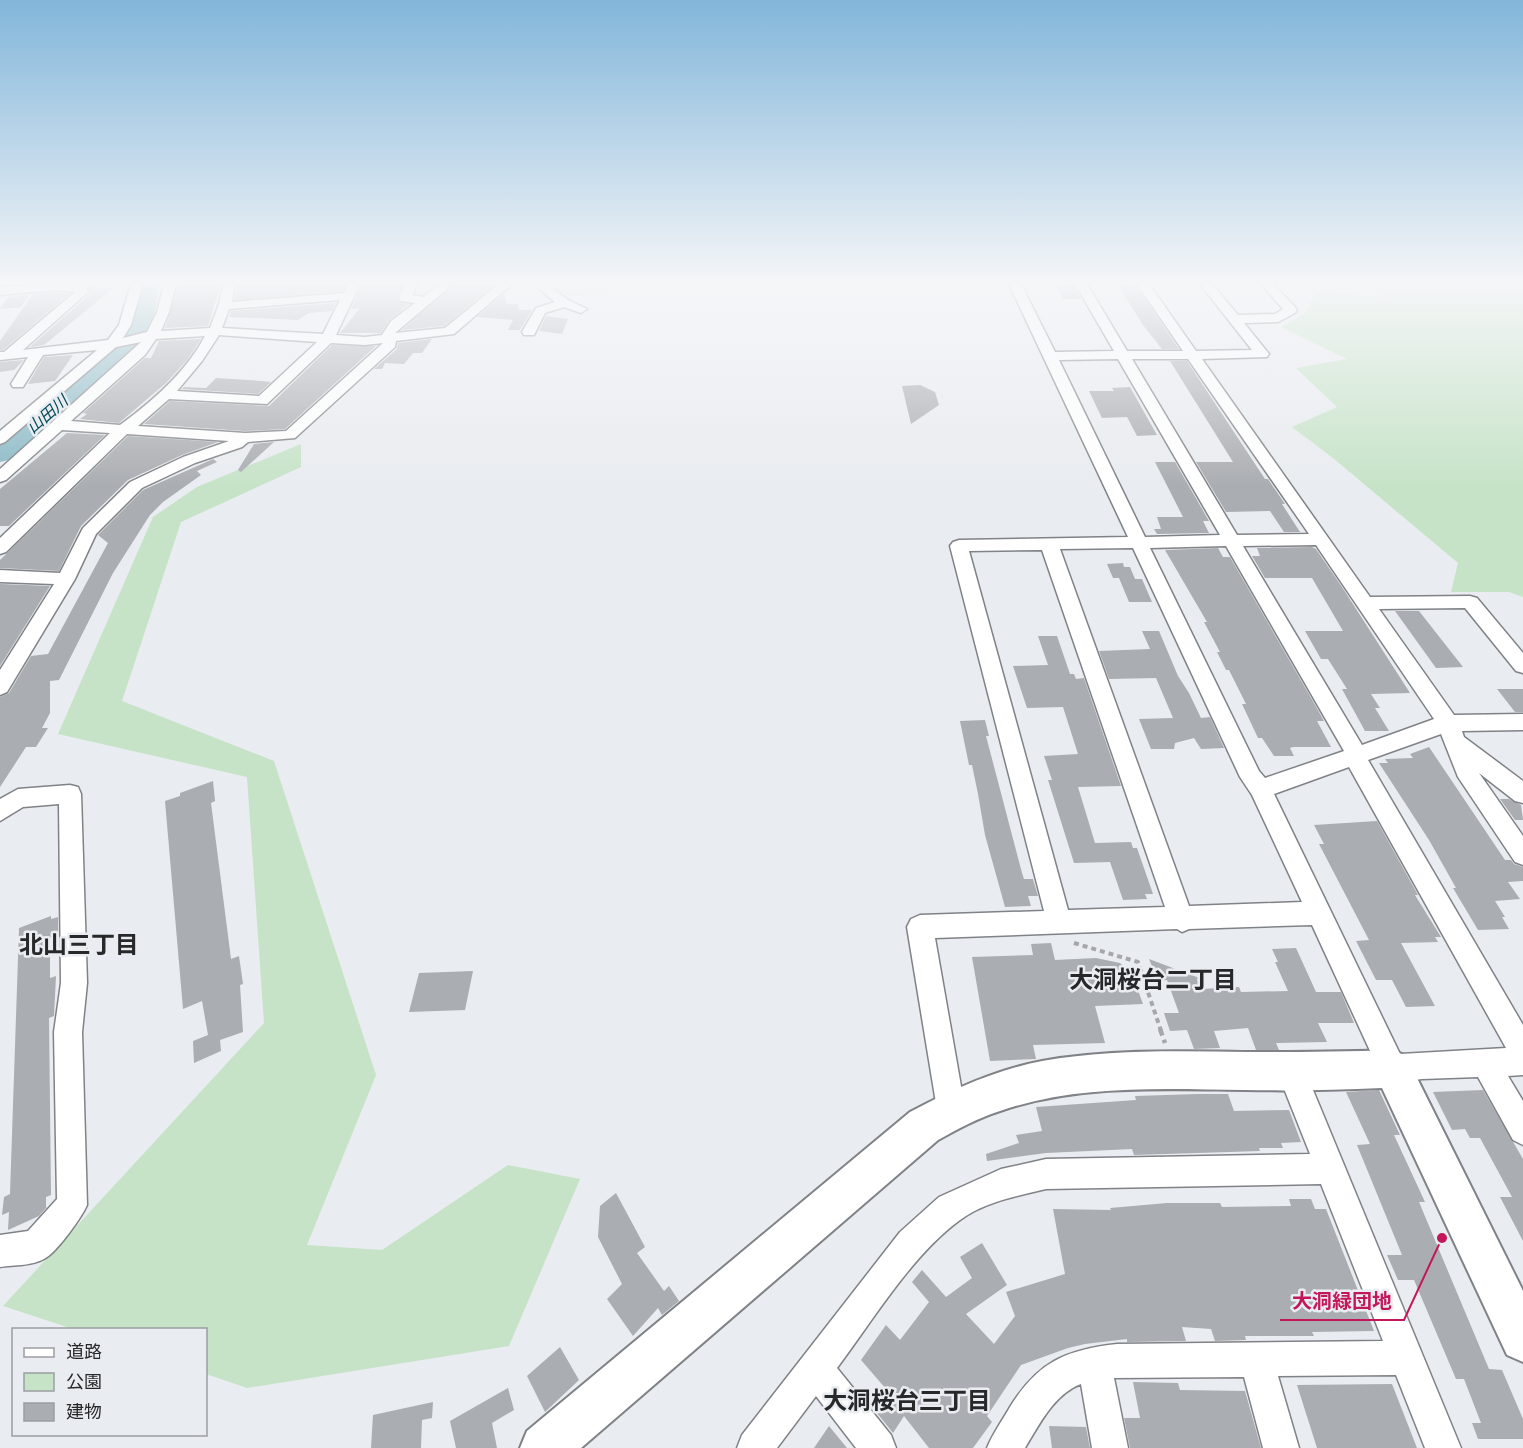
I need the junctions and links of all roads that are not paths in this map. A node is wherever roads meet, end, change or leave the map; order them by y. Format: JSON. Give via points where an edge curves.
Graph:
{"nodes":[{"id":1,"x":38,"y":352,"type":"junction"},
{"id":2,"x":42,"y":352,"type":"edge"},
{"id":3,"x":106,"y":352,"type":"edge"},
{"id":4,"x":137,"y":352,"type":"edge"},
{"id":5,"x":202,"y":352,"type":"edge"},
{"id":6,"x":314,"y":352,"type":"edge"},
{"id":7,"x":381,"y":352,"type":"edge"},
{"id":8,"x":1048,"y":352,"type":"edge"},
{"id":9,"x":1120,"y":352,"type":"edge"},
{"id":10,"x":1191,"y":352,"type":"edge"},
{"id":11,"x":1260,"y":352,"type":"edge"},
{"id":12,"x":1193,"y":355,"type":"junction"},
{"id":13,"x":4,"y":356,"type":"edge"},
{"id":14,"x":1050,"y":356,"type":"junction"},
{"id":15,"x":1123,"y":356,"type":"junction"},
{"id":16,"x":18,"y":384,"type":"dead end"},
{"id":17,"x":166,"y":394,"type":"junction"},
{"id":18,"x":59,"y":424,"type":"junction"},
{"id":19,"x":122,"y":430,"type":"junction"},
{"id":20,"x":245,"y":438,"type":"junction"},
{"id":21,"x":0,"y":439,"type":"edge"},
{"id":22,"x":0,"y":477,"type":"edge"},
{"id":23,"x":1321,"y":539,"type":"junction"},
{"id":24,"x":1232,"y":541,"type":"junction"},
{"id":25,"x":1137,"y":542,"type":"junction"},
{"id":26,"x":1048,"y":544,"type":"junction"},
{"id":27,"x":0,"y":548,"type":"edge"},
{"id":28,"x":0,"y":576,"type":"edge"},
{"id":29,"x":66,"y":579,"type":"junction"},
{"id":30,"x":1367,"y":603,"type":"junction"},
{"id":31,"x":1523,"y":666,"type":"edge"},
{"id":32,"x":0,"y":687,"type":"edge"},
{"id":33,"x":1523,"y":722,"type":"edge"},
{"id":34,"x":1451,"y":732,"type":"junction"},
{"id":35,"x":1356,"y":755,"type":"junction"},
{"id":36,"x":1261,"y":789,"type":"junction"},
{"id":37,"x":1523,"y":794,"type":"edge"},
{"id":38,"x":0,"y":811,"type":"edge"},
{"id":39,"x":1523,"y":855,"type":"edge"},
{"id":40,"x":1319,"y":913,"type":"junction"},
{"id":41,"x":1182,"y":920,"type":"junction"},
{"id":42,"x":1059,"y":922,"type":"junction"},
{"id":43,"x":1523,"y":1051,"type":"edge"},
{"id":44,"x":1523,"y":1061,"type":"edge"},
{"id":45,"x":1486,"y":1063,"type":"junction"},
{"id":46,"x":1393,"y":1069,"type":"junction"},
{"id":47,"x":1291,"y":1071,"type":"junction"},
{"id":48,"x":951,"y":1109,"type":"junction"},
{"id":49,"x":1523,"y":1130,"type":"edge"},
{"id":50,"x":1331,"y":1169,"type":"junction"},
{"id":51,"x":0,"y":1251,"type":"edge"},
{"id":52,"x":1523,"y":1339,"type":"edge"},
{"id":53,"x":1408,"y":1358,"type":"junction"},
{"id":54,"x":1256,"y":1360,"type":"junction"},
{"id":55,"x":1094,"y":1364,"type":"junction"},
{"id":56,"x":816,"y":1369,"type":"junction"},
{"id":57,"x":544,"y":1448,"type":"edge"},
{"id":58,"x":755,"y":1448,"type":"edge"},
{"id":59,"x":878,"y":1448,"type":"edge"},
{"id":60,"x":1005,"y":1448,"type":"edge"},
{"id":61,"x":1110,"y":1448,"type":"edge"},
{"id":62,"x":1281,"y":1448,"type":"edge"},
{"id":63,"x":1443,"y":1448,"type":"edge"}],
"edges":[{"from":1,"to":2,"type":"street"},
{"from":1,"to":13,"type":"street"},
{"from":1,"to":16,"type":"street"},
{"from":3,"to":21,"type":"street"},
{"from":4,"to":18,"type":"street","via":[[120,373]]},
{"from":5,"to":17,"type":"street"},
{"from":6,"to":17,"type":"street","via":[[262,401]]},
{"from":7,"to":20,"type":"street","via":[[290,435]]},
{"from":8,"to":14,"type":"street"},
{"from":9,"to":15,"type":"street"},
{"from":10,"to":12,"type":"street"},
{"from":11,"to":12,"type":"street","via":[[1262,354]]},
{"from":12,"to":15,"type":"street"},
{"from":12,"to":23,"type":"street"},
{"from":14,"to":15,"type":"street"},
{"from":14,"to":25,"type":"street"},
{"from":15,"to":24,"type":"street"},
{"from":17,"to":19,"type":"street"},
{"from":18,"to":19,"type":"street"},
{"from":18,"to":22,"type":"street"},
{"from":19,"to":20,"type":"street"},
{"from":19,"to":27,"type":"street"},
{"from":20,"to":29,"type":"street","via":[[136,485],[89,532]]},
{"from":23,"to":24,"type":"street"},
{"from":23,"to":30,"type":"street"},
{"from":24,"to":25,"type":"street"},
{"from":24,"to":35,"type":"street"},
{"from":25,"to":26,"type":"street"},
{"from":25,"to":36,"type":"street","via":[[1251,777]]},
{"from":26,"to":41,"type":"street"},
{"from":26,"to":42,"type":"street","via":[[959,546]]},
{"from":28,"to":29,"type":"street"},
{"from":29,"to":32,"type":"street"},
{"from":30,"to":31,"type":"street","via":[[1470,602]]},
{"from":30,"to":34,"type":"street"},
{"from":33,"to":34,"type":"street"},
{"from":34,"to":35,"type":"street"},
{"from":34,"to":37,"type":"street"},
{"from":34,"to":39,"type":"street","via":[[1466,771]]},
{"from":35,"to":36,"type":"street"},
{"from":35,"to":43,"type":"street"},
{"from":36,"to":40,"type":"street"},
{"from":38,"to":51,"type":"street","via":[[18,798],[70,794],[74,983],[68,1032],[72,1205],[36,1246]]},
{"from":40,"to":41,"type":"street"},
{"from":40,"to":46,"type":"street"},
{"from":41,"to":42,"type":"street"},
{"from":42,"to":48,"type":"street","via":[[920,927]]},
{"from":44,"to":45,"type":"street"},
{"from":45,"to":46,"type":"street"},
{"from":45,"to":49,"type":"street"},
{"from":46,"to":47,"type":"street"},
{"from":46,"to":52,"type":"street"},
{"from":47,"to":48,"type":"street","via":[[1083,1073],[1043,1079]]},
{"from":47,"to":50,"type":"street"},
{"from":48,"to":57,"type":"street","via":[[924,1125]]},
{"from":50,"to":53,"type":"street"},
{"from":50,"to":56,"type":"street","via":[[1046,1174],[1001,1184],[950,1208],[912,1243]]},
{"from":53,"to":54,"type":"street"},
{"from":53,"to":63,"type":"street"},
{"from":54,"to":55,"type":"street"},
{"from":54,"to":62,"type":"street"},
{"from":55,"to":60,"type":"street","via":[[1067,1371],[1044,1388]]},
{"from":55,"to":61,"type":"street"},
{"from":56,"to":58,"type":"street"},
{"from":56,"to":59,"type":"street"}]}
